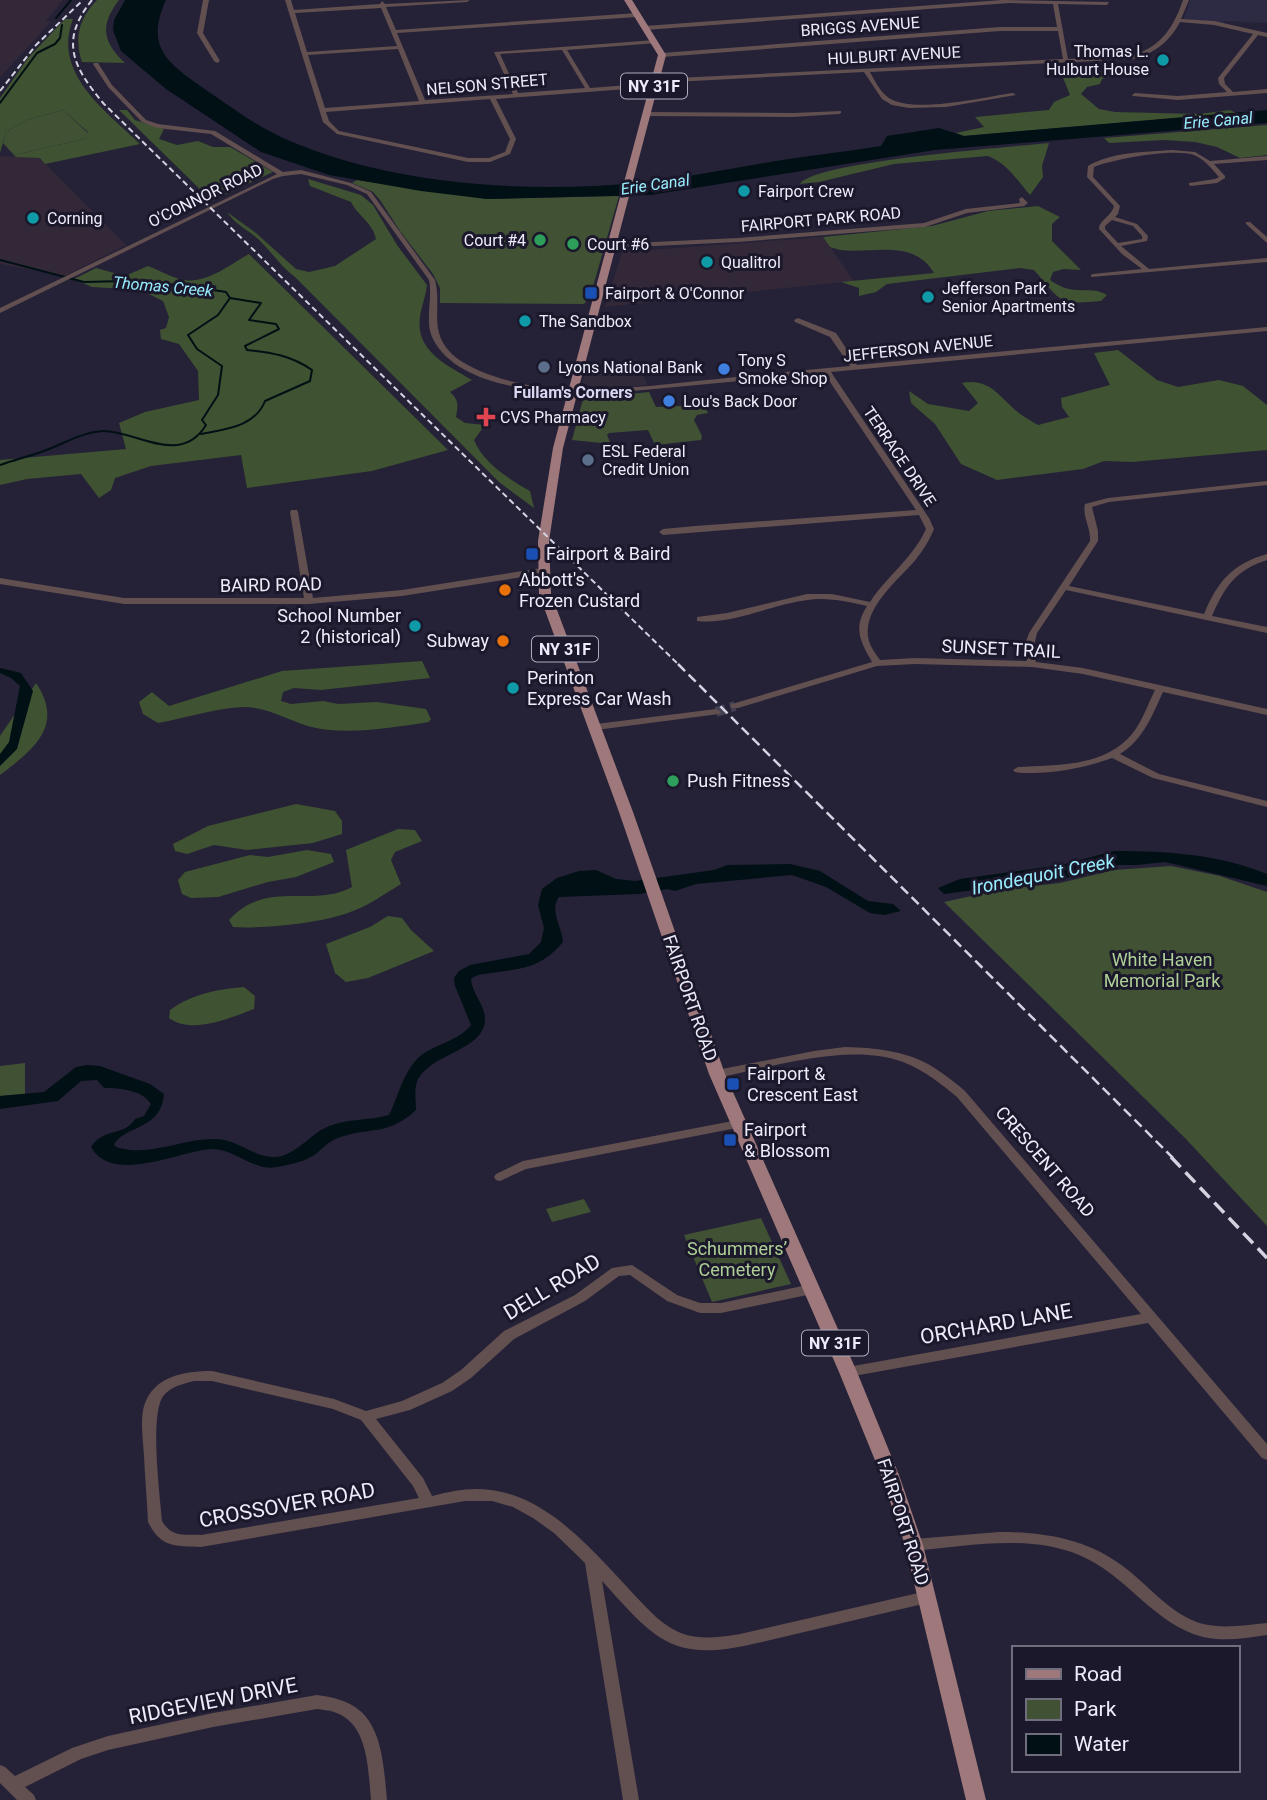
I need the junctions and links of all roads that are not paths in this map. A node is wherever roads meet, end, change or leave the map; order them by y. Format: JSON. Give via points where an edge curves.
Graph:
{"nodes":[{"id":1,"x":206,"y":0,"type":"edge"},
{"id":2,"x":288,"y":0,"type":"edge"},
{"id":3,"x":467,"y":0,"type":"edge"},
{"id":4,"x":628,"y":0,"type":"edge"},
{"id":5,"x":1186,"y":0,"type":"edge"},
{"id":6,"x":1055,"y":1,"type":"edge"},
{"id":7,"x":963,"y":2,"type":"edge"},
{"id":8,"x":382,"y":3,"type":"edge"},
{"id":9,"x":1107,"y":3,"type":"dead end"},
{"id":10,"x":292,"y":12,"type":"junction"},
{"id":11,"x":637,"y":15,"type":"junction"},
{"id":12,"x":1179,"y":20,"type":"junction"},
{"id":13,"x":645,"y":28,"type":"junction"},
{"id":14,"x":1061,"y":29,"type":"junction"},
{"id":15,"x":394,"y":32,"type":"junction"},
{"id":16,"x":1256,"y":34,"type":"junction"},
{"id":17,"x":1267,"y":35,"type":"edge"},
{"id":18,"x":654,"y":42,"type":"junction"},
{"id":19,"x":400,"y":47,"type":"junction"},
{"id":20,"x":564,"y":49,"type":"junction"},
{"id":21,"x":305,"y":54,"type":"junction"},
{"id":22,"x":662,"y":55,"type":"junction"},
{"id":23,"x":217,"y":61,"type":"dead end"},
{"id":24,"x":1066,"y":61,"type":"junction"},
{"id":25,"x":96,"y":64,"type":"dead end"},
{"id":26,"x":866,"y":71,"type":"junction"},
{"id":27,"x":655,"y":83,"type":"junction"},
{"id":28,"x":588,"y":89,"type":"junction"},
{"id":29,"x":1267,"y":92,"type":"edge"},
{"id":30,"x":1232,"y":94,"type":"junction"},
{"id":31,"x":516,"y":95,"type":"junction"},
{"id":32,"x":1013,"y":95,"type":"dead end"},
{"id":33,"x":1135,"y":95,"type":"dead end"},
{"id":34,"x":492,"y":97,"type":"junction"},
{"id":35,"x":424,"y":103,"type":"junction"},
{"id":36,"x":322,"y":110,"type":"junction"},
{"id":37,"x":839,"y":112,"type":"dead end"},
{"id":38,"x":646,"y":114,"type":"junction"},
{"id":39,"x":1267,"y":158,"type":"edge"},
{"id":40,"x":1208,"y":163,"type":"junction"},
{"id":41,"x":282,"y":174,"type":"junction"},
{"id":42,"x":1191,"y":184,"type":"dead end"},
{"id":43,"x":1022,"y":200,"type":"dead end"},
{"id":44,"x":1111,"y":218,"type":"junction"},
{"id":45,"x":1248,"y":223,"type":"dead end"},
{"id":46,"x":1267,"y":240,"type":"edge"},
{"id":47,"x":1116,"y":245,"type":"junction"},
{"id":48,"x":612,"y":246,"type":"junction"},
{"id":49,"x":1267,"y":260,"type":"edge"},
{"id":50,"x":1148,"y":271,"type":"junction"},
{"id":51,"x":1093,"y":276,"type":"dead end"},
{"id":52,"x":0,"y":311,"type":"edge"},
{"id":53,"x":798,"y":320,"type":"dead end"},
{"id":54,"x":1267,"y":329,"type":"edge"},
{"id":55,"x":856,"y":369,"type":"junction"},
{"id":56,"x":826,"y":372,"type":"junction"},
{"id":57,"x":572,"y":391,"type":"junction"},
{"id":58,"x":1267,"y":483,"type":"edge"},
{"id":59,"x":293,"y":512,"type":"dead end"},
{"id":60,"x":921,"y":512,"type":"junction"},
{"id":61,"x":663,"y":532,"type":"dead end"},
{"id":62,"x":1267,"y":557,"type":"edge"},
{"id":63,"x":542,"y":571,"type":"junction"},
{"id":64,"x":0,"y":581,"type":"edge"},
{"id":65,"x":1063,"y":587,"type":"junction"},
{"id":66,"x":309,"y":601,"type":"junction"},
{"id":67,"x":872,"y":605,"type":"junction"},
{"id":68,"x":1208,"y":617,"type":"junction"},
{"id":69,"x":700,"y":619,"type":"dead end"},
{"id":70,"x":1267,"y":630,"type":"edge"},
{"id":71,"x":877,"y":663,"type":"junction"},
{"id":72,"x":1032,"y":664,"type":"junction"},
{"id":73,"x":1160,"y":688,"type":"junction"},
{"id":74,"x":735,"y":706,"type":"tunnel mouth"},
{"id":75,"x":716,"y":712,"type":"tunnel mouth"},
{"id":76,"x":1267,"y":712,"type":"edge"},
{"id":77,"x":596,"y":727,"type":"junction"},
{"id":78,"x":1114,"y":755,"type":"junction"},
{"id":79,"x":1018,"y":770,"type":"dead end"},
{"id":80,"x":1267,"y":804,"type":"edge"},
{"id":81,"x":717,"y":1074,"type":"junction"},
{"id":82,"x":738,"y":1124,"type":"junction"},
{"id":83,"x":499,"y":1177,"type":"dead end"},
{"id":84,"x":812,"y":1289,"type":"junction"},
{"id":85,"x":1152,"y":1317,"type":"junction"},
{"id":86,"x":848,"y":1372,"type":"junction"},
{"id":87,"x":366,"y":1416,"type":"junction"},
{"id":88,"x":1267,"y":1454,"type":"edge"},
{"id":89,"x":428,"y":1502,"type":"junction"},
{"id":90,"x":914,"y":1545,"type":"junction"},
{"id":91,"x":592,"y":1563,"type":"junction"},
{"id":92,"x":927,"y":1597,"type":"junction"},
{"id":93,"x":1267,"y":1629,"type":"edge"},
{"id":94,"x":0,"y":1772,"type":"edge"},
{"id":95,"x":13,"y":1784,"type":"junction"},
{"id":96,"x":28,"y":1800,"type":"edge"},
{"id":97,"x":379,"y":1800,"type":"edge"},
{"id":98,"x":631,"y":1800,"type":"edge"},
{"id":99,"x":976,"y":1800,"type":"edge"}],
"edges":[{"from":1,"to":23,"type":"street","via":[[200,33]]},
{"from":2,"to":10,"type":"street"},
{"from":3,"to":8,"type":"street"},
{"from":4,"to":11,"type":"main road","number":"NY 31F"},
{"from":5,"to":12,"type":"street"},
{"from":6,"to":7,"type":"street"},
{"from":6,"to":9,"type":"street"},
{"from":6,"to":14,"type":"street"},
{"from":7,"to":13,"type":"street"},
{"from":8,"to":10,"type":"street"},
{"from":8,"to":15,"type":"street"},
{"from":10,"to":21,"type":"street"},
{"from":11,"to":13,"type":"main road","number":"NY 31F"},
{"from":11,"to":15,"type":"street"},
{"from":12,"to":16,"type":"street"},
{"from":12,"to":24,"type":"street","name":"HULBURT AVENUE","via":[[1164,40],[1135,57]]},
{"from":13,"to":18,"type":"main road","number":"NY 31F"},
{"from":14,"to":22,"type":"street","name":"BRIGGS AVENUE","via":[[1000,29]]},
{"from":14,"to":24,"type":"street"},
{"from":15,"to":19,"type":"street"},
{"from":16,"to":17,"type":"street"},
{"from":16,"to":30,"type":"street","via":[[1221,78]]},
{"from":18,"to":20,"type":"street"},
{"from":18,"to":22,"type":"main road","number":"NY 31F"},
{"from":19,"to":21,"type":"street"},
{"from":19,"to":35,"type":"street"},
{"from":20,"to":28,"type":"street"},
{"from":20,"to":31,"type":"street","via":[[496,54]]},
{"from":21,"to":36,"type":"street"},
{"from":22,"to":27,"type":"main road","number":"NY 31F"},
{"from":24,"to":26,"type":"street","name":"HULBURT AVENUE"},
{"from":25,"to":41,"type":"street","via":[[144,121],[213,132]]},
{"from":26,"to":27,"type":"street","name":"HULBURT AVENUE"},
{"from":26,"to":32,"type":"street","via":[[885,99],[903,105]]},
{"from":27,"to":28,"type":"street","name":"NELSON STREET"},
{"from":27,"to":38,"type":"main road","number":"NY 31F"},
{"from":28,"to":31,"type":"street","name":"NELSON STREET"},
{"from":29,"to":30,"type":"street"},
{"from":30,"to":33,"type":"street"},
{"from":31,"to":34,"type":"street","name":"NELSON STREET"},
{"from":34,"to":35,"type":"street","name":"NELSON STREET"},
{"from":34,"to":36,"type":"street","via":[[513,139],[506,155],[487,161],[341,134],[327,124]]},
{"from":35,"to":36,"type":"street","name":"NELSON STREET"},
{"from":37,"to":38,"type":"street"},
{"from":38,"to":48,"type":"main road","name":"FAIRPORT ROAD","number":"NY 31F"},
{"from":39,"to":40,"type":"street"},
{"from":40,"to":42,"type":"street","via":[[1223,178]]},
{"from":40,"to":44,"type":"street","via":[[1183,152],[1096,163],[1088,173],[1117,206]]},
{"from":41,"to":52,"type":"street","name":"O'CONNOR ROAD"},
{"from":41,"to":57,"type":"street","name":"O'CONNOR ROAD","via":[[301,172],[336,180],[373,196],[432,280],[436,338],[452,357],[503,381]]},
{"from":43,"to":48,"type":"street","name":"FAIRPORT PARK ROAD","via":[[1022,205],[966,211],[926,225]]},
{"from":44,"to":47,"type":"street","via":[[1102,229]]},
{"from":44,"to":47,"type":"street","via":[[1135,225],[1145,236],[1139,242]]},
{"from":45,"to":46,"type":"street"},
{"from":47,"to":50,"type":"street"},
{"from":48,"to":57,"type":"main road","name":"FAIRPORT ROAD","number":"NY 31F"},
{"from":49,"to":50,"type":"street"},
{"from":50,"to":51,"type":"street"},
{"from":53,"to":55,"type":"street","via":[[833,335]]},
{"from":54,"to":55,"type":"street","name":"JEFFERSON AVENUE"},
{"from":55,"to":56,"type":"street","name":"JEFFERSON AVENUE"},
{"from":56,"to":57,"type":"street","name":"JEFFERSON AVENUE"},
{"from":56,"to":60,"type":"street","name":"TERRACE DRIVE"},
{"from":57,"to":63,"type":"main road","name":"FAIRPORT ROAD","number":"NY 31F","via":[[552,478]]},
{"from":58,"to":65,"type":"street","via":[[1088,506],[1094,541]]},
{"from":59,"to":66,"type":"street"},
{"from":60,"to":61,"type":"street"},
{"from":60,"to":67,"type":"street","name":"TERRACE DRIVE","via":[[930,529],[927,537]]},
{"from":62,"to":68,"type":"street","via":[[1225,580]]},
{"from":63,"to":66,"type":"street","name":"BAIRD ROAD","via":[[402,593]]},
{"from":63,"to":77,"type":"main road","name":"FAIRPORT ROAD","number":"NY 31F","via":[[548,604]]},
{"from":64,"to":66,"type":"street","name":"BAIRD ROAD","via":[[124,601]]},
{"from":65,"to":68,"type":"street"},
{"from":65,"to":72,"type":"street","via":[[1033,633],[1028,650]]},
{"from":67,"to":69,"type":"street","via":[[809,597],[718,619]]},
{"from":67,"to":71,"type":"street","name":"TERRACE DRIVE","via":[[862,629]]},
{"from":68,"to":70,"type":"street"},
{"from":71,"to":72,"type":"street","name":"SUNSET TRAIL"},
{"from":71,"to":74,"type":"street","name":"SUNSET TRAIL"},
{"from":72,"to":73,"type":"street","name":"SUNSET TRAIL"},
{"from":73,"to":76,"type":"street","name":"SUNSET TRAIL"},
{"from":73,"to":78,"type":"street","via":[[1139,732]]},
{"from":75,"to":77,"type":"street"},
{"from":77,"to":81,"type":"main road","name":"FAIRPORT ROAD","number":"NY 31F"},
{"from":78,"to":79,"type":"street"},
{"from":78,"to":80,"type":"street","via":[[1156,776]]},
{"from":81,"to":82,"type":"main road","name":"FAIRPORT ROAD","number":"NY 31F"},
{"from":81,"to":85,"type":"street","name":"CRESCENT ROAD","via":[[858,1050],[893,1053],[930,1068],[961,1094]]},
{"from":82,"to":83,"type":"street","via":[[523,1165]]},
{"from":82,"to":84,"type":"main road","name":"FAIRPORT ROAD","number":"NY 31F"},
{"from":84,"to":86,"type":"main road","name":"FAIRPORT ROAD","number":"NY 31F"},
{"from":84,"to":87,"type":"street","name":"DELL ROAD","via":[[721,1308],[700,1308],[672,1298],[632,1270],[616,1271],[580,1298],[509,1335],[447,1388]]},
{"from":85,"to":86,"type":"street","name":"ORCHARD LANE"},
{"from":85,"to":88,"type":"street","name":"CRESCENT ROAD"},
{"from":86,"to":90,"type":"main road","name":"FAIRPORT ROAD","number":"NY 31F"},
{"from":87,"to":89,"type":"street","via":[[418,1482]]},
{"from":87,"to":89,"type":"street","name":"CROSSOVER ROAD","via":[[334,1404],[212,1376],[169,1383],[158,1392],[150,1413],[157,1527],[173,1540],[201,1541]]},
{"from":89,"to":91,"type":"street","name":"CROSSOVER ROAD","via":[[466,1495],[527,1506],[556,1526]]},
{"from":90,"to":92,"type":"main road","name":"FAIRPORT ROAD","number":"NY 31F"},
{"from":90,"to":93,"type":"street","via":[[1004,1538],[1058,1543],[1115,1569],[1183,1624],[1227,1635]]},
{"from":91,"to":92,"type":"street","name":"CROSSOVER ROAD","via":[[663,1633],[689,1643],[754,1637]]},
{"from":91,"to":98,"type":"street"},
{"from":92,"to":99,"type":"main road","name":"FAIRPORT ROAD","number":"NY 31F"},
{"from":94,"to":95,"type":"street"},
{"from":95,"to":96,"type":"street"},
{"from":95,"to":97,"type":"street","name":"RIDGEVIEW DRIVE","via":[[108,1743],[317,1702],[347,1708],[368,1733]]}]}
